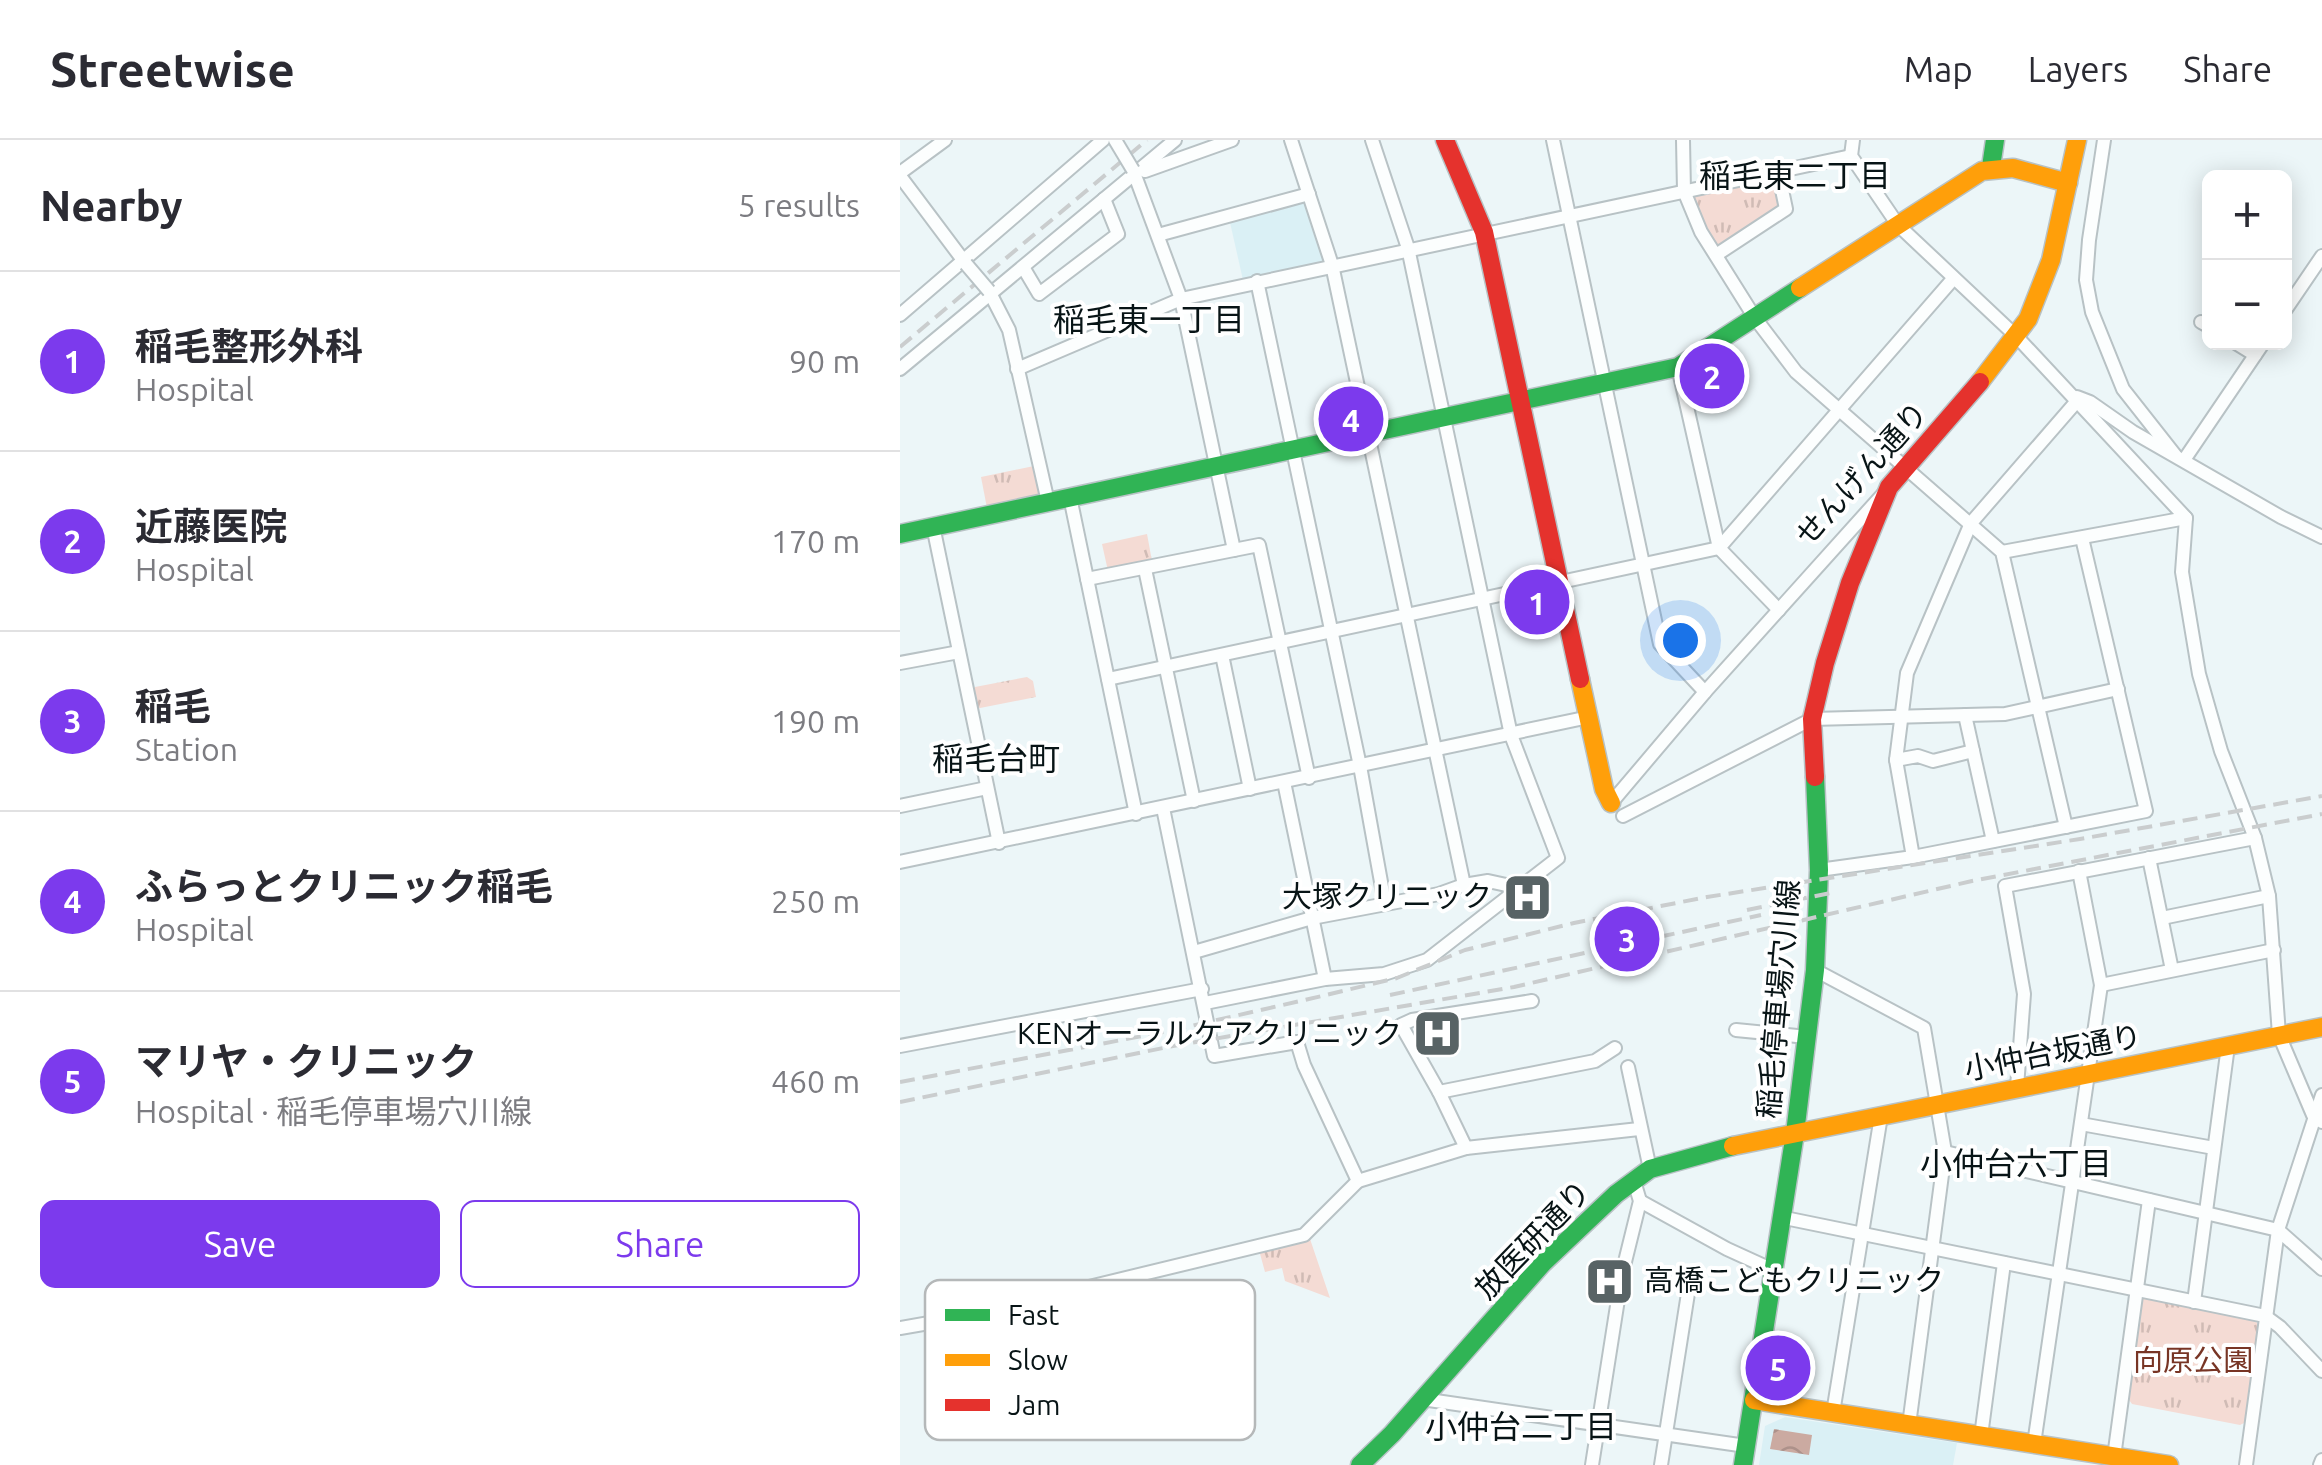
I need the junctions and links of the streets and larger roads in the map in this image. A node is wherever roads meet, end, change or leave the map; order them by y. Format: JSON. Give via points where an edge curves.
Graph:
{"nodes":[{"id":1,"x":945,"y":140,"type":"edge"},
{"id":2,"x":1104,"y":140,"type":"edge"},
{"id":3,"x":1115,"y":140,"type":"edge"},
{"id":4,"x":1174,"y":140,"type":"edge"},
{"id":5,"x":1232,"y":140,"type":"edge"},
{"id":6,"x":1292,"y":140,"type":"edge"},
{"id":7,"x":1372,"y":140,"type":"edge"},
{"id":8,"x":1445,"y":140,"type":"edge"},
{"id":9,"x":1553,"y":140,"type":"edge"},
{"id":10,"x":1683,"y":140,"type":"edge"},
{"id":11,"x":1853,"y":140,"type":"edge"},
{"id":12,"x":1995,"y":140,"type":"edge"},
{"id":13,"x":2077,"y":140,"type":"edge"},
{"id":14,"x":2104,"y":140,"type":"edge"},
{"id":15,"x":1852,"y":156,"type":"junction"},
{"id":16,"x":1991,"y":167,"type":"junction"},
{"id":17,"x":1778,"y":171,"type":"junction"},
{"id":18,"x":1134,"y":172,"type":"junction"},
{"id":19,"x":900,"y":174,"type":"edge"},
{"id":20,"x":2068,"y":183,"type":"junction"},
{"id":21,"x":1684,"y":190,"type":"junction"},
{"id":22,"x":1308,"y":194,"type":"junction"},
{"id":23,"x":1104,"y":199,"type":"junction"},
{"id":24,"x":1569,"y":215,"type":"junction"},
{"id":25,"x":1898,"y":225,"type":"junction"},
{"id":26,"x":1484,"y":232,"type":"junction"},
{"id":27,"x":1158,"y":235,"type":"junction"},
{"id":28,"x":1408,"y":248,"type":"junction"},
{"id":29,"x":1716,"y":255,"type":"junction"},
{"id":30,"x":2322,"y":256,"type":"edge"},
{"id":31,"x":964,"y":262,"type":"junction"},
{"id":32,"x":1332,"y":265,"type":"junction"},
{"id":33,"x":1024,"y":267,"type":"junction"},
{"id":34,"x":1952,"y":279,"type":"junction"},
{"id":35,"x":1258,"y":281,"type":"junction"},
{"id":36,"x":990,"y":293,"type":"junction"},
{"id":37,"x":1181,"y":299,"type":"junction"},
{"id":38,"x":2292,"y":300,"type":"edge"},
{"id":39,"x":900,"y":315,"type":"edge"},
{"id":40,"x":1755,"y":318,"type":"junction"},
{"id":41,"x":2017,"y":337,"type":"junction"},
{"id":42,"x":2246,"y":350,"type":"edge"},
{"id":43,"x":2259,"y":350,"type":"edge"},
{"id":44,"x":2255,"y":356,"type":"junction"},
{"id":45,"x":1678,"y":367,"type":"junction"},
{"id":46,"x":1016,"y":369,"type":"junction"},
{"id":47,"x":900,"y":370,"type":"edge"},
{"id":48,"x":1604,"y":383,"type":"junction"},
{"id":49,"x":2075,"y":398,"type":"junction"},
{"id":50,"x":1521,"y":402,"type":"junction"},
{"id":51,"x":1839,"y":410,"type":"junction"},
{"id":52,"x":1444,"y":416,"type":"junction"},
{"id":53,"x":1368,"y":433,"type":"junction"},
{"id":54,"x":1293,"y":449,"type":"junction"},
{"id":55,"x":2180,"y":458,"type":"junction"},
{"id":56,"x":1216,"y":465,"type":"junction"},
{"id":57,"x":1906,"y":468,"type":"junction"},
{"id":58,"x":1889,"y":487,"type":"junction"},
{"id":59,"x":1070,"y":497,"type":"junction"},
{"id":60,"x":1048,"y":502,"type":"junction"},
{"id":61,"x":2186,"y":518,"type":"junction"},
{"id":62,"x":1971,"y":523,"type":"junction"},
{"id":63,"x":934,"y":526,"type":"junction"},
{"id":64,"x":900,"y":534,"type":"edge"},
{"id":65,"x":2322,"y":537,"type":"edge"},
{"id":66,"x":2082,"y":538,"type":"junction"},
{"id":67,"x":1719,"y":548,"type":"junction"},
{"id":68,"x":1234,"y":550,"type":"junction"},
{"id":69,"x":2002,"y":552,"type":"junction"},
{"id":70,"x":1644,"y":565,"type":"junction"},
{"id":71,"x":1144,"y":569,"type":"junction"},
{"id":72,"x":1087,"y":580,"type":"junction"},
{"id":73,"x":1559,"y":582,"type":"junction"},
{"id":74,"x":1483,"y":599,"type":"junction"},
{"id":75,"x":1779,"y":610,"type":"junction"},
{"id":76,"x":1407,"y":616,"type":"junction"},
{"id":77,"x":1331,"y":630,"type":"junction"},
{"id":78,"x":1280,"y":642,"type":"junction"},
{"id":79,"x":959,"y":652,"type":"junction"},
{"id":80,"x":1222,"y":655,"type":"junction"},
{"id":81,"x":900,"y":663,"type":"edge"},
{"id":82,"x":1166,"y":666,"type":"junction"},
{"id":83,"x":1108,"y":679,"type":"junction"},
{"id":84,"x":2118,"y":689,"type":"junction"},
{"id":85,"x":1705,"y":692,"type":"junction"},
{"id":86,"x":2040,"y":708,"type":"junction"},
{"id":87,"x":1965,"y":715,"type":"junction"},
{"id":88,"x":1900,"y":717,"type":"junction"},
{"id":89,"x":1589,"y":718,"type":"junction"},
{"id":90,"x":1812,"y":719,"type":"junction"},
{"id":91,"x":1511,"y":735,"type":"junction"},
{"id":92,"x":1436,"y":750,"type":"junction"},
{"id":93,"x":1973,"y":751,"type":"junction"},
{"id":94,"x":1896,"y":760,"type":"junction"},
{"id":95,"x":1360,"y":766,"type":"junction"},
{"id":96,"x":1309,"y":778,"type":"junction"},
{"id":97,"x":1284,"y":782,"type":"junction"},
{"id":98,"x":987,"y":788,"type":"junction"},
{"id":99,"x":1250,"y":789,"type":"junction"},
{"id":100,"x":1194,"y":801,"type":"junction"},
{"id":101,"x":900,"y":806,"type":"edge"},
{"id":102,"x":1163,"y":808,"type":"junction"},
{"id":103,"x":1617,"y":809,"type":"junction"},
{"id":104,"x":1136,"y":814,"type":"junction"},
{"id":105,"x":2066,"y":827,"type":"junction"},
{"id":106,"x":2255,"y":838,"type":"junction"},
{"id":107,"x":1993,"y":841,"type":"junction"},
{"id":108,"x":999,"y":843,"type":"junction"},
{"id":109,"x":1913,"y":857,"type":"junction"},
{"id":110,"x":2149,"y":858,"type":"junction"},
{"id":111,"x":900,"y":862,"type":"edge"},
{"id":112,"x":1819,"y":870,"type":"junction"},
{"id":113,"x":2078,"y":871,"type":"junction"},
{"id":114,"x":1464,"y":886,"type":"junction"},
{"id":115,"x":1520,"y":888,"type":"junction"},
{"id":116,"x":2269,"y":896,"type":"junction"},
{"id":117,"x":1386,"y":904,"type":"junction"},
{"id":118,"x":1312,"y":918,"type":"junction"},
{"id":119,"x":2162,"y":918,"type":"junction"},
{"id":120,"x":2274,"y":950,"type":"junction"},
{"id":121,"x":1194,"y":952,"type":"junction"},
{"id":122,"x":1815,"y":970,"type":"junction"},
{"id":123,"x":2172,"y":970,"type":"junction"},
{"id":124,"x":1326,"y":979,"type":"junction"},
{"id":125,"x":2101,"y":984,"type":"junction"},
{"id":126,"x":1203,"y":996,"type":"junction"},
{"id":127,"x":1532,"y":1001,"type":"dead end"},
{"id":128,"x":2322,"y":1027,"type":"edge"},
{"id":129,"x":1736,"y":1030,"type":"dead end"},
{"id":130,"x":2279,"y":1035,"type":"junction"},
{"id":131,"x":1807,"y":1037,"type":"junction"},
{"id":132,"x":900,"y":1046,"type":"edge"},
{"id":133,"x":2228,"y":1046,"type":"junction"},
{"id":134,"x":1616,"y":1048,"type":"dead end"},
{"id":135,"x":1628,"y":1067,"type":"dead end"},
{"id":136,"x":2088,"y":1073,"type":"junction"},
{"id":137,"x":2018,"y":1087,"type":"junction"},
{"id":138,"x":1439,"y":1092,"type":"junction"},
{"id":139,"x":2322,"y":1094,"type":"edge"},
{"id":140,"x":1936,"y":1104,"type":"junction"},
{"id":141,"x":1881,"y":1116,"type":"junction"},
{"id":142,"x":2318,"y":1118,"type":"edge"},
{"id":143,"x":2081,"y":1124,"type":"junction"},
{"id":144,"x":1639,"y":1129,"type":"junction"},
{"id":145,"x":1795,"y":1133,"type":"junction"},
{"id":146,"x":1466,"y":1148,"type":"junction"},
{"id":147,"x":2214,"y":1148,"type":"junction"},
{"id":148,"x":1945,"y":1152,"type":"junction"},
{"id":149,"x":1650,"y":1170,"type":"junction"},
{"id":150,"x":1358,"y":1181,"type":"junction"},
{"id":151,"x":1634,"y":1181,"type":"junction"},
{"id":152,"x":2072,"y":1182,"type":"junction"},
{"id":153,"x":2149,"y":1200,"type":"junction"},
{"id":154,"x":1640,"y":1202,"type":"junction"},
{"id":155,"x":2206,"y":1213,"type":"junction"},
{"id":156,"x":1780,"y":1217,"type":"junction"},
{"id":157,"x":2278,"y":1230,"type":"junction"},
{"id":158,"x":1863,"y":1234,"type":"junction"},
{"id":159,"x":1934,"y":1248,"type":"junction"},
{"id":160,"x":2004,"y":1263,"type":"junction"},
{"id":161,"x":2322,"y":1269,"type":"edge"},
{"id":162,"x":1773,"y":1270,"type":"junction"},
{"id":163,"x":2059,"y":1274,"type":"junction"},
{"id":164,"x":1120,"y":1280,"type":"edge"},
{"id":165,"x":1689,"y":1287,"type":"dead end"},
{"id":166,"x":2136,"y":1290,"type":"junction"},
{"id":167,"x":2194,"y":1302,"type":"junction"},
{"id":168,"x":2266,"y":1316,"type":"junction"},
{"id":169,"x":925,"y":1324,"type":"edge"},
{"id":170,"x":900,"y":1328,"type":"edge"},
{"id":171,"x":2322,"y":1371,"type":"edge"},
{"id":172,"x":1422,"y":1399,"type":"junction"},
{"id":173,"x":1754,"y":1400,"type":"junction"},
{"id":174,"x":1833,"y":1412,"type":"junction"},
{"id":175,"x":1598,"y":1424,"type":"junction"},
{"id":176,"x":1909,"y":1424,"type":"junction"},
{"id":177,"x":1666,"y":1433,"type":"junction"},
{"id":178,"x":1980,"y":1436,"type":"junction"},
{"id":179,"x":2034,"y":1444,"type":"junction"},
{"id":180,"x":1744,"y":1456,"type":"edge"},
{"id":181,"x":2114,"y":1456,"type":"junction"},
{"id":182,"x":1360,"y":1465,"type":"edge"},
{"id":183,"x":1592,"y":1465,"type":"edge"},
{"id":184,"x":1661,"y":1465,"type":"edge"},
{"id":185,"x":2170,"y":1465,"type":"edge"},
{"id":186,"x":2246,"y":1465,"type":"edge"}],
"edges":[{"from":1,"to":19,"type":"street"},
{"from":2,"to":31,"type":"street"},
{"from":3,"to":18,"type":"street","bridge":true},
{"from":4,"to":18,"type":"street"},
{"from":5,"to":18,"type":"street"},
{"from":6,"to":22,"type":"street"},
{"from":7,"to":28,"type":"street"},
{"from":8,"to":26,"type":"street"},
{"from":9,"to":24,"type":"street"},
{"from":10,"to":21,"type":"street"},
{"from":11,"to":15,"type":"street"},
{"from":12,"to":16,"type":"street"},
{"from":13,"to":20,"type":"street","name":"せんげん通り"},
{"from":14,"to":55,"type":"street","via":[[2088,240],[2092,312],[2123,388]]},
{"from":15,"to":17,"type":"street"},
{"from":15,"to":25,"type":"street"},
{"from":16,"to":20,"type":"street"},
{"from":16,"to":25,"type":"street"},
{"from":17,"to":21,"type":"street"},
{"from":17,"to":29,"type":"street","via":[[1786,209]]},
{"from":18,"to":23,"type":"street"},
{"from":18,"to":27,"type":"street"},
{"from":19,"to":31,"type":"street"},
{"from":20,"to":41,"type":"street","name":"せんげん通り","via":[[2045,279]]},
{"from":21,"to":24,"type":"street"},
{"from":21,"to":29,"type":"street"},
{"from":22,"to":27,"type":"street"},
{"from":22,"to":32,"type":"street"},
{"from":23,"to":33,"type":"street"},
{"from":23,"to":33,"type":"street","via":[[1118,234],[1039,294]]},
{"from":24,"to":26,"type":"street"},
{"from":24,"to":48,"type":"street"},
{"from":25,"to":34,"type":"street"},
{"from":25,"to":40,"type":"street"},
{"from":26,"to":28,"type":"street"},
{"from":26,"to":50,"type":"street"},
{"from":27,"to":37,"type":"street"},
{"from":28,"to":32,"type":"street"},
{"from":28,"to":52,"type":"street"},
{"from":29,"to":40,"type":"street"},
{"from":30,"to":38,"type":"street"},
{"from":31,"to":36,"type":"street","bridge":true},
{"from":31,"to":39,"type":"street"},
{"from":32,"to":35,"type":"street"},
{"from":32,"to":53,"type":"street"},
{"from":33,"to":36,"type":"street"},
{"from":34,"to":41,"type":"street"},
{"from":34,"to":51,"type":"street"},
{"from":35,"to":37,"type":"street"},
{"from":35,"to":54,"type":"street"},
{"from":36,"to":46,"type":"street","via":[[1009,330]]},
{"from":36,"to":47,"type":"street"},
{"from":37,"to":46,"type":"street"},
{"from":37,"to":56,"type":"street"},
{"from":40,"to":45,"type":"street"},
{"from":40,"to":51,"type":"street","via":[[1796,372]]},
{"from":41,"to":49,"type":"street"},
{"from":41,"to":57,"type":"street","name":"せんげん通り"},
{"from":42,"to":44,"type":"street"},
{"from":43,"to":44,"type":"street"},
{"from":44,"to":55,"type":"street"},
{"from":45,"to":48,"type":"street"},
{"from":45,"to":67,"type":"street"},
{"from":46,"to":60,"type":"street"},
{"from":48,"to":50,"type":"street"},
{"from":48,"to":70,"type":"street"},
{"from":49,"to":55,"type":"street"},
{"from":49,"to":61,"type":"street"},
{"from":49,"to":62,"type":"street"},
{"from":50,"to":52,"type":"street"},
{"from":50,"to":73,"type":"street"},
{"from":51,"to":57,"type":"street"},
{"from":51,"to":67,"type":"street"},
{"from":52,"to":53,"type":"street"},
{"from":52,"to":74,"type":"street"},
{"from":53,"to":54,"type":"street"},
{"from":53,"to":76,"type":"street"},
{"from":54,"to":56,"type":"street"},
{"from":54,"to":77,"type":"street"},
{"from":55,"to":65,"type":"street"},
{"from":56,"to":59,"type":"street"},
{"from":56,"to":68,"type":"street"},
{"from":57,"to":58,"type":"street","name":"せんげん通り"},
{"from":57,"to":62,"type":"street"},
{"from":58,"to":75,"type":"street","name":"せんげん通り"},
{"from":58,"to":90,"type":"street","name":"稲毛停車場穴川線","via":[[1850,583]]},
{"from":59,"to":60,"type":"street"},
{"from":59,"to":72,"type":"street"},
{"from":60,"to":63,"type":"street"},
{"from":61,"to":66,"type":"street"},
{"from":61,"to":106,"type":"street","via":[[2182,572],[2199,674]]},
{"from":62,"to":69,"type":"street"},
{"from":62,"to":88,"type":"street","via":[[1907,673]]},
{"from":63,"to":64,"type":"street"},
{"from":63,"to":79,"type":"street"},
{"from":66,"to":69,"type":"street"},
{"from":66,"to":84,"type":"street"},
{"from":67,"to":70,"type":"street"},
{"from":67,"to":75,"type":"street"},
{"from":68,"to":71,"type":"street"},
{"from":68,"to":78,"type":"street","via":[[1259,545]]},
{"from":69,"to":86,"type":"street"},
{"from":70,"to":73,"type":"street"},
{"from":70,"to":85,"type":"street","via":[[1660,644]]},
{"from":71,"to":72,"type":"street"},
{"from":71,"to":82,"type":"street"},
{"from":72,"to":83,"type":"street"},
{"from":73,"to":74,"type":"street"},
{"from":73,"to":89,"type":"street"},
{"from":74,"to":76,"type":"street"},
{"from":74,"to":91,"type":"street"},
{"from":75,"to":85,"type":"street","name":"せんげん通り"},
{"from":76,"to":77,"type":"street"},
{"from":76,"to":92,"type":"street"},
{"from":77,"to":78,"type":"street"},
{"from":77,"to":95,"type":"street"},
{"from":78,"to":80,"type":"street"},
{"from":78,"to":96,"type":"street"},
{"from":79,"to":81,"type":"street"},
{"from":79,"to":98,"type":"street"},
{"from":80,"to":82,"type":"street"},
{"from":80,"to":99,"type":"street"},
{"from":82,"to":83,"type":"street"},
{"from":82,"to":100,"type":"street"},
{"from":83,"to":104,"type":"street"},
{"from":84,"to":86,"type":"street"},
{"from":84,"to":105,"type":"street","via":[[2146,811]]},
{"from":85,"to":103,"type":"street","name":"せんげん通り"},
{"from":86,"to":87,"type":"street"},
{"from":86,"to":105,"type":"street"},
{"from":87,"to":88,"type":"street"},
{"from":87,"to":93,"type":"street"},
{"from":88,"to":90,"type":"street"},
{"from":88,"to":94,"type":"street"},
{"from":89,"to":91,"type":"street"},
{"from":89,"to":103,"type":"street","via":[[1604,789]]},
{"from":90,"to":103,"type":"street"},
{"from":90,"to":112,"type":"street","name":"稲毛停車場穴川線"},
{"from":91,"to":92,"type":"street"},
{"from":91,"to":115,"type":"street","via":[[1558,858]]},
{"from":92,"to":95,"type":"street"},
{"from":92,"to":114,"type":"street"},
{"from":93,"to":94,"type":"street"},
{"from":93,"to":107,"type":"street"},
{"from":94,"to":109,"type":"street"},
{"from":95,"to":96,"type":"street"},
{"from":95,"to":117,"type":"street"},
{"from":96,"to":97,"type":"street"},
{"from":97,"to":99,"type":"street"},
{"from":97,"to":118,"type":"street"},
{"from":98,"to":101,"type":"street"},
{"from":98,"to":108,"type":"street"},
{"from":99,"to":100,"type":"street"},
{"from":100,"to":102,"type":"street"},
{"from":102,"to":104,"type":"street"},
{"from":102,"to":121,"type":"street"},
{"from":104,"to":108,"type":"street"},
{"from":105,"to":107,"type":"street"},
{"from":106,"to":110,"type":"street"},
{"from":106,"to":116,"type":"street"},
{"from":107,"to":109,"type":"street"},
{"from":108,"to":111,"type":"street"},
{"from":109,"to":112,"type":"street"},
{"from":110,"to":113,"type":"street"},
{"from":110,"to":119,"type":"street"},
{"from":112,"to":122,"type":"street","name":"稲毛停車場穴川線"},
{"from":113,"to":125,"type":"street"},
{"from":113,"to":137,"type":"street","via":[[2005,886],[2024,994]]},
{"from":114,"to":115,"type":"street","via":[[1488,881]]},
{"from":114,"to":117,"type":"street"},
{"from":115,"to":124,"type":"street","via":[[1427,960],[1384,974]]},
{"from":116,"to":119,"type":"street"},
{"from":116,"to":120,"type":"street"},
{"from":117,"to":118,"type":"street"},
{"from":118,"to":121,"type":"street"},
{"from":118,"to":124,"type":"street"},
{"from":119,"to":123,"type":"street"},
{"from":120,"to":123,"type":"street"},
{"from":120,"to":130,"type":"street"},
{"from":121,"to":126,"type":"street"},
{"from":122,"to":131,"type":"street","name":"稲毛停車場穴川線"},
{"from":122,"to":140,"type":"street","via":[[1924,1028]]},
{"from":123,"to":125,"type":"street"},
{"from":124,"to":126,"type":"street"},
{"from":125,"to":136,"type":"street"},
{"from":126,"to":132,"type":"street"},
{"from":126,"to":150,"type":"street","via":[[1214,1056],[1297,1042]]},
{"from":127,"to":138,"type":"street","via":[[1401,1025]]},
{"from":128,"to":130,"type":"street","name":"小仲台坂通り"},
{"from":129,"to":131,"type":"street"},
{"from":130,"to":133,"type":"street","name":"小仲台坂通り"},
{"from":130,"to":142,"type":"street"},
{"from":131,"to":145,"type":"street","name":"稲毛停車場穴川線"},
{"from":133,"to":136,"type":"street","name":"小仲台坂通り"},
{"from":133,"to":147,"type":"street"},
{"from":134,"to":138,"type":"street","via":[[1596,1061]]},
{"from":135,"to":144,"type":"street"},
{"from":136,"to":137,"type":"street","name":"小仲台坂通り"},
{"from":136,"to":143,"type":"street"},
{"from":137,"to":140,"type":"street","name":"小仲台坂通り"},
{"from":138,"to":146,"type":"street"},
{"from":139,"to":142,"type":"street"},
{"from":140,"to":141,"type":"street","name":"小仲台坂通り"},
{"from":140,"to":148,"type":"street"},
{"from":141,"to":145,"type":"street","name":"小仲台坂通り"},
{"from":141,"to":158,"type":"street"},
{"from":142,"to":157,"type":"street"},
{"from":143,"to":147,"type":"street"},
{"from":143,"to":152,"type":"street"},
{"from":144,"to":146,"type":"street"},
{"from":144,"to":149,"type":"street"},
{"from":145,"to":149,"type":"street","name":"放医研通り"},
{"from":145,"to":156,"type":"street","name":"稲毛停車場穴川線"},
{"from":146,"to":150,"type":"street"},
{"from":147,"to":155,"type":"street"},
{"from":148,"to":152,"type":"street"},
{"from":148,"to":159,"type":"street"},
{"from":149,"to":151,"type":"street","name":"放医研通り"},
{"from":150,"to":164,"type":"street","via":[[1304,1236]]},
{"from":151,"to":154,"type":"street"},
{"from":151,"to":172,"type":"street","name":"放医研通り","via":[[1543,1263]]},
{"from":152,"to":153,"type":"street"},
{"from":152,"to":163,"type":"street"},
{"from":153,"to":155,"type":"street"},
{"from":153,"to":166,"type":"street"},
{"from":154,"to":162,"type":"street"},
{"from":154,"to":175,"type":"street"},
{"from":155,"to":157,"type":"street"},
{"from":155,"to":167,"type":"street"},
{"from":156,"to":158,"type":"street"},
{"from":156,"to":162,"type":"street","name":"稲毛停車場穴川線"},
{"from":157,"to":161,"type":"street"},
{"from":157,"to":168,"type":"street"},
{"from":158,"to":159,"type":"street"},
{"from":158,"to":174,"type":"street"},
{"from":159,"to":160,"type":"street"},
{"from":159,"to":176,"type":"street"},
{"from":160,"to":163,"type":"street"},
{"from":160,"to":178,"type":"street"},
{"from":162,"to":173,"type":"street","name":"稲毛停車場穴川線"},
{"from":163,"to":166,"type":"street"},
{"from":163,"to":179,"type":"street"},
{"from":165,"to":177,"type":"street"},
{"from":166,"to":167,"type":"street"},
{"from":166,"to":181,"type":"street"},
{"from":167,"to":168,"type":"street"},
{"from":168,"to":171,"type":"street"},
{"from":168,"to":186,"type":"street"},
{"from":169,"to":170,"type":"street"},
{"from":172,"to":175,"type":"street"},
{"from":172,"to":182,"type":"street","name":"放医研通り"},
{"from":173,"to":174,"type":"street"},
{"from":173,"to":180,"type":"street","name":"稲毛停車場穴川線"},
{"from":174,"to":176,"type":"street"},
{"from":175,"to":177,"type":"street"},
{"from":175,"to":183,"type":"street"},
{"from":176,"to":178,"type":"street"},
{"from":177,"to":180,"type":"street"},
{"from":177,"to":184,"type":"street"},
{"from":178,"to":179,"type":"street"},
{"from":179,"to":181,"type":"street"},
{"from":181,"to":185,"type":"street"}]}
